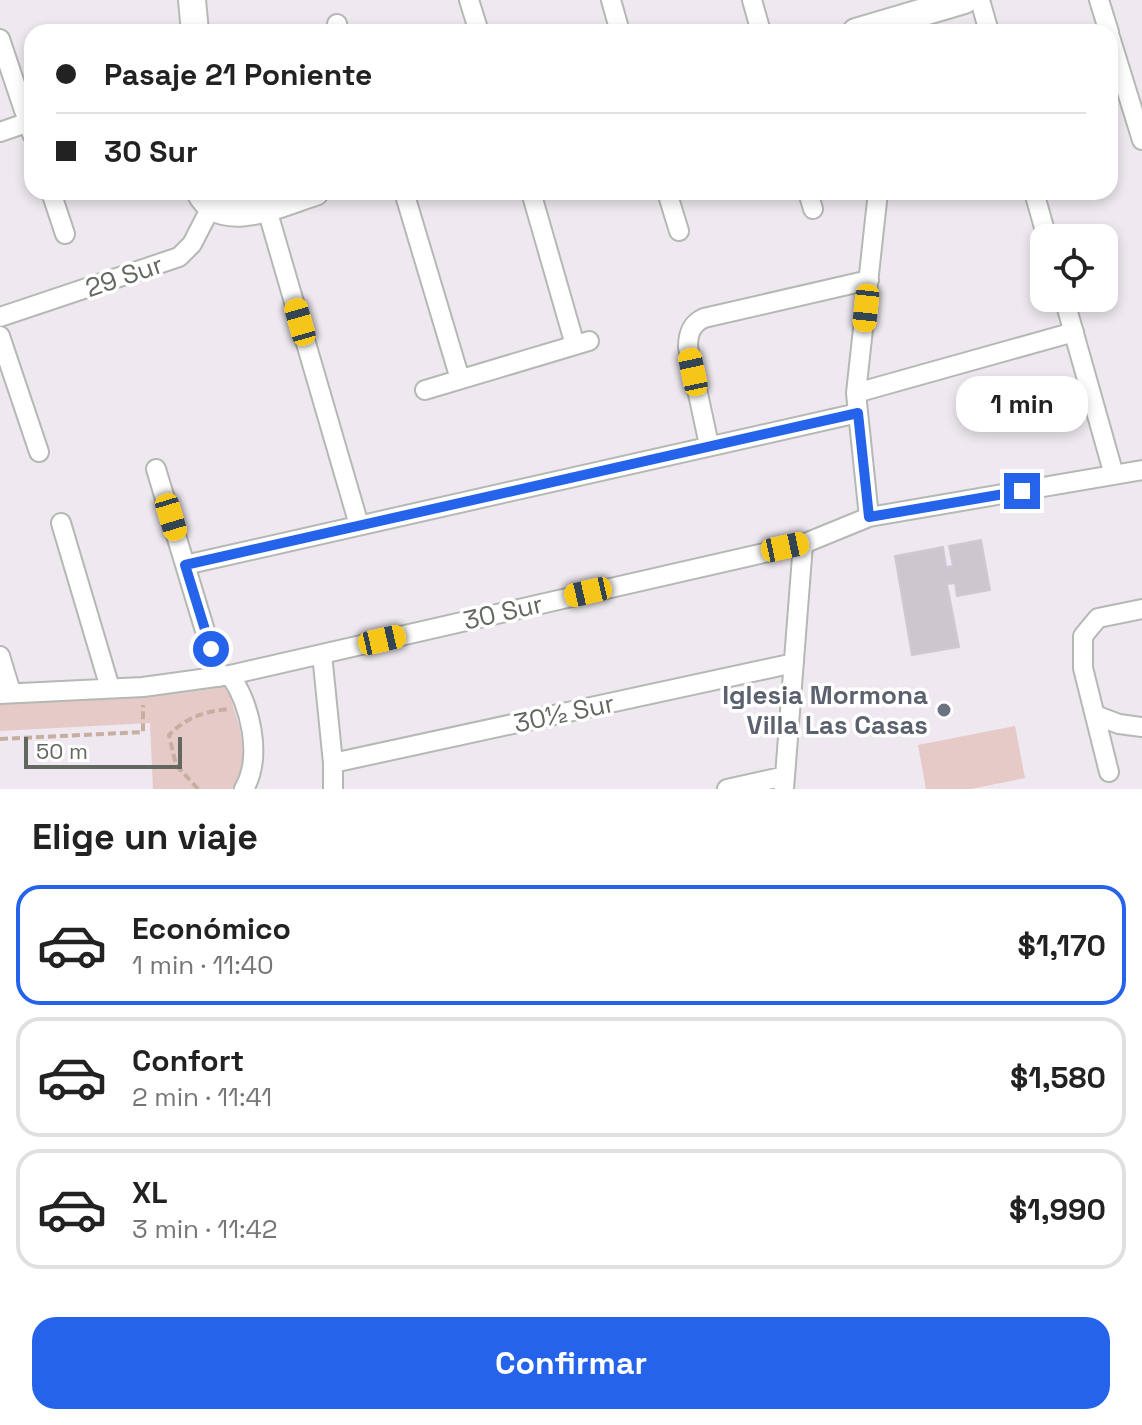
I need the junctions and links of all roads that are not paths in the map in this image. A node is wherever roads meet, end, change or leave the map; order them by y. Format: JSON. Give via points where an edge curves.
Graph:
{"nodes":[{"id":1,"x":192,"y":0,"type":"edge"},
{"id":2,"x":469,"y":0,"type":"edge"},
{"id":3,"x":611,"y":0,"type":"edge"},
{"id":4,"x":752,"y":0,"type":"edge"},
{"id":5,"x":964,"y":0,"type":"edge"},
{"id":6,"x":980,"y":0,"type":"edge"},
{"id":7,"x":1099,"y":0,"type":"edge"},
{"id":8,"x":895,"y":17,"type":"edge"},
{"id":9,"x":194,"y":24,"type":"edge"},
{"id":10,"x":476,"y":24,"type":"edge"},
{"id":11,"x":618,"y":24,"type":"edge"},
{"id":12,"x":759,"y":24,"type":"edge"},
{"id":13,"x":987,"y":24,"type":"edge"},
{"id":14,"x":1106,"y":24,"type":"edge"},
{"id":15,"x":0,"y":39,"type":"edge"},
{"id":16,"x":1118,"y":55,"type":"edge"},
{"id":17,"x":1135,"y":95,"type":"edge"},
{"id":18,"x":24,"y":106,"type":"edge"},
{"id":19,"x":24,"y":127,"type":"edge"},
{"id":20,"x":0,"y":132,"type":"edge"},
{"id":21,"x":1142,"y":140,"type":"edge"},
{"id":22,"x":54,"y":200,"type":"edge"},
{"id":23,"x":206,"y":200,"type":"edge"},
{"id":24,"x":287,"y":200,"type":"edge"},
{"id":25,"x":406,"y":200,"type":"edge"},
{"id":26,"x":534,"y":200,"type":"edge"},
{"id":27,"x":669,"y":200,"type":"edge"},
{"id":28,"x":877,"y":200,"type":"edge"},
{"id":29,"x":1036,"y":200,"type":"edge"},
{"id":30,"x":266,"y":206,"type":"junction"},
{"id":31,"x":1043,"y":224,"type":"edge"},
{"id":32,"x":679,"y":231,"type":"dead end"},
{"id":33,"x":65,"y":234,"type":"dead end"},
{"id":34,"x":869,"y":280,"type":"junction"},
{"id":35,"x":1068,"y":312,"type":"edge"},
{"id":36,"x":0,"y":317,"type":"edge"},
{"id":37,"x":1074,"y":332,"type":"junction"},
{"id":38,"x":0,"y":336,"type":"edge"},
{"id":39,"x":460,"y":379,"type":"junction"},
{"id":40,"x":425,"y":390,"type":"dead end"},
{"id":41,"x":856,"y":393,"type":"junction"},
{"id":42,"x":858,"y":413,"type":"junction"},
{"id":43,"x":709,"y":445,"type":"junction"},
{"id":44,"x":39,"y":452,"type":"dead end"},
{"id":45,"x":156,"y":469,"type":"dead end"},
{"id":46,"x":1142,"y":470,"type":"edge"},
{"id":47,"x":1114,"y":475,"type":"junction"},
{"id":48,"x":869,"y":517,"type":"junction"},
{"id":49,"x":61,"y":523,"type":"dead end"},
{"id":50,"x":359,"y":525,"type":"junction"},
{"id":51,"x":803,"y":544,"type":"junction"},
{"id":52,"x":185,"y":565,"type":"junction"},
{"id":53,"x":1142,"y":609,"type":"edge"},
{"id":54,"x":322,"y":654,"type":"junction"},
{"id":55,"x":0,"y":656,"type":"edge"},
{"id":56,"x":794,"y":663,"type":"junction"},
{"id":57,"x":225,"y":676,"type":"junction"},
{"id":58,"x":110,"y":688,"type":"junction"},
{"id":59,"x":5,"y":693,"type":"edge"},
{"id":60,"x":1095,"y":715,"type":"junction"},
{"id":61,"x":1142,"y":727,"type":"edge"},
{"id":62,"x":333,"y":763,"type":"junction"},
{"id":63,"x":1109,"y":772,"type":"dead end"},
{"id":64,"x":785,"y":783,"type":"edge"},
{"id":65,"x":244,"y":789,"type":"edge"},
{"id":66,"x":333,"y":789,"type":"edge"},
{"id":67,"x":727,"y":789,"type":"edge"}],
"edges":[{"from":1,"to":9,"type":"street"},
{"from":2,"to":10,"type":"street"},
{"from":3,"to":11,"type":"street"},
{"from":4,"to":12,"type":"street"},
{"from":5,"to":8,"type":"street"},
{"from":6,"to":13,"type":"street"},
{"from":7,"to":14,"type":"street"},
{"from":15,"to":18,"type":"street"},
{"from":16,"to":17,"type":"street"},
{"from":17,"to":21,"type":"street"},
{"from":19,"to":20,"type":"street"},
{"from":22,"to":33,"type":"street"},
{"from":23,"to":30,"type":"street","name":"29 Sur","via":[[227,214]]},
{"from":23,"to":36,"type":"street","name":"29 Sur","via":[[192,244],[179,257]]},
{"from":24,"to":30,"type":"street","name":"29 Sur"},
{"from":25,"to":39,"type":"street"},
{"from":26,"to":39,"type":"street","via":[[582,343]]},
{"from":27,"to":32,"type":"street"},
{"from":28,"to":34,"type":"street"},
{"from":29,"to":31,"type":"street"},
{"from":30,"to":50,"type":"street"},
{"from":34,"to":41,"type":"street"},
{"from":34,"to":43,"type":"street","via":[[704,318],[691,328],[688,347]]},
{"from":35,"to":37,"type":"street"},
{"from":37,"to":41,"type":"street"},
{"from":37,"to":47,"type":"street"},
{"from":38,"to":44,"type":"street"},
{"from":39,"to":40,"type":"street"},
{"from":41,"to":42,"type":"street"},
{"from":42,"to":43,"type":"street"},
{"from":42,"to":48,"type":"street"},
{"from":43,"to":50,"type":"street"},
{"from":45,"to":52,"type":"street"},
{"from":46,"to":47,"type":"street","name":"30 Sur"},
{"from":47,"to":48,"type":"street","name":"30 Sur"},
{"from":48,"to":51,"type":"street","name":"30 Sur"},
{"from":49,"to":58,"type":"street"},
{"from":50,"to":52,"type":"street"},
{"from":51,"to":54,"type":"street","name":"30 Sur"},
{"from":51,"to":56,"type":"street"},
{"from":52,"to":57,"type":"street"},
{"from":53,"to":60,"type":"street","via":[[1106,616],[1083,636],[1083,668]]},
{"from":54,"to":57,"type":"street","name":"30 Sur"},
{"from":54,"to":62,"type":"street"},
{"from":55,"to":59,"type":"street"},
{"from":56,"to":62,"type":"street","name":"30½ Sur"},
{"from":56,"to":64,"type":"street"},
{"from":57,"to":58,"type":"street","name":"30 Sur"},
{"from":57,"to":65,"type":"street","via":[[248,707],[253,745]]},
{"from":58,"to":59,"type":"street","name":"30 Sur"},
{"from":60,"to":61,"type":"street"},
{"from":60,"to":63,"type":"street"},
{"from":62,"to":66,"type":"street"},
{"from":64,"to":67,"type":"street"}]}
